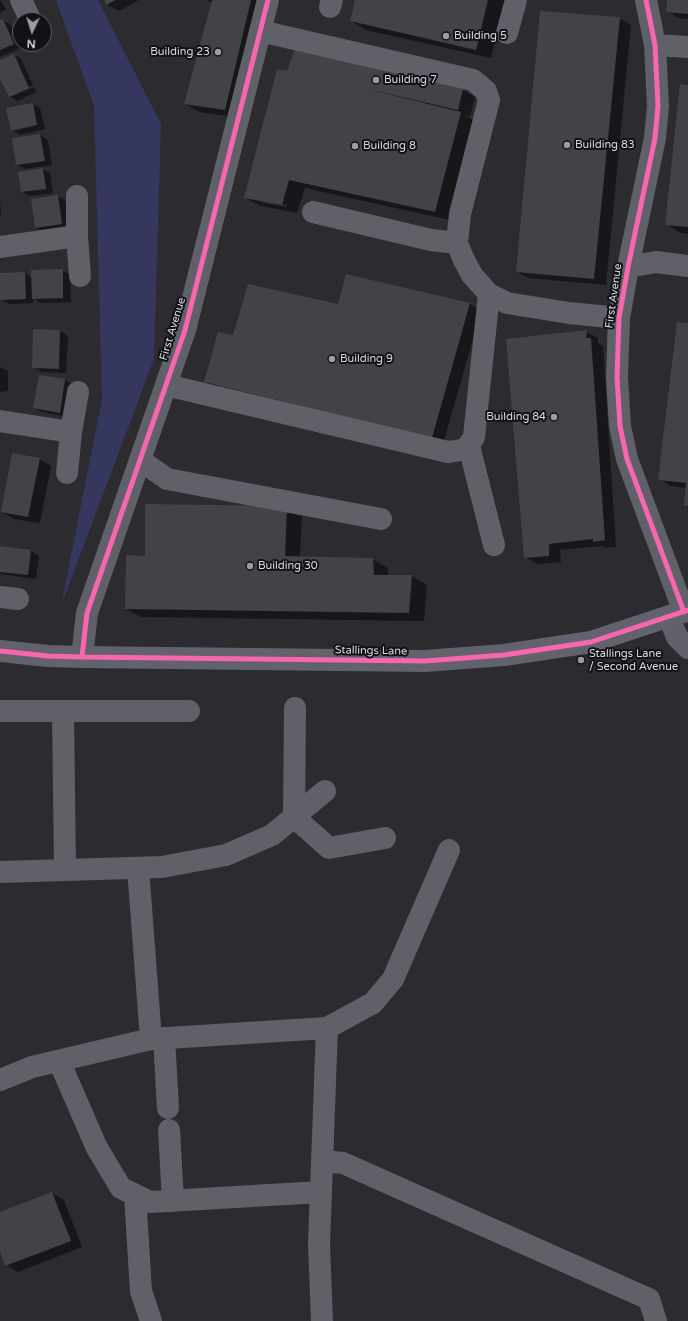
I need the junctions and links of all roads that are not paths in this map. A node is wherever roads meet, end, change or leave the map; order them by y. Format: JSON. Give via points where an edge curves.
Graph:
{"nodes":[{"id":1,"x":268,"y":0,"type":"edge"},
{"id":2,"x":516,"y":0,"type":"edge"},
{"id":3,"x":646,"y":0,"type":"edge"},
{"id":4,"x":260,"y":31,"type":"junction"},
{"id":5,"x":507,"y":33,"type":"dead end"},
{"id":6,"x":655,"y":45,"type":"junction"},
{"id":7,"x":688,"y":47,"type":"edge"},
{"id":8,"x":77,"y":196,"type":"dead end"},
{"id":9,"x":313,"y":212,"type":"dead end"},
{"id":10,"x":77,"y":236,"type":"junction"},
{"id":11,"x":457,"y":243,"type":"junction"},
{"id":12,"x":0,"y":247,"type":"edge"},
{"id":13,"x":688,"y":266,"type":"edge"},
{"id":14,"x":628,"y":267,"type":"junction"},
{"id":15,"x":80,"y":276,"type":"dead end"},
{"id":16,"x":489,"y":294,"type":"junction"},
{"id":17,"x":619,"y":318,"type":"junction"},
{"id":18,"x":166,"y":385,"type":"junction"},
{"id":19,"x":78,"y":392,"type":"dead end"},
{"id":20,"x":0,"y":421,"type":"edge"},
{"id":21,"x":71,"y":432,"type":"junction"},
{"id":22,"x":469,"y":446,"type":"junction"},
{"id":23,"x":140,"y":460,"type":"junction"},
{"id":24,"x":67,"y":473,"type":"dead end"},
{"id":25,"x":381,"y":519,"type":"dead end"},
{"id":26,"x":494,"y":545,"type":"dead end"},
{"id":27,"x":680,"y":613,"type":"edge"},
{"id":28,"x":688,"y":648,"type":"edge"},
{"id":29,"x":0,"y":651,"type":"edge"},
{"id":30,"x":48,"y":656,"type":"junction"},
{"id":31,"x":82,"y":657,"type":"junction"},
{"id":32,"x":0,"y":659,"type":"edge"},
{"id":33,"x":295,"y":708,"type":"dead end"},
{"id":34,"x":0,"y":711,"type":"edge"},
{"id":35,"x":63,"y":711,"type":"junction"},
{"id":36,"x":189,"y":712,"type":"dead end"},
{"id":37,"x":325,"y":791,"type":"dead end"},
{"id":38,"x":294,"y":817,"type":"junction"},
{"id":39,"x":385,"y":838,"type":"dead end"},
{"id":40,"x":449,"y":850,"type":"dead end"},
{"id":41,"x":138,"y":868,"type":"junction"},
{"id":42,"x":65,"y":870,"type":"junction"},
{"id":43,"x":0,"y":872,"type":"edge"},
{"id":44,"x":327,"y":1028,"type":"junction"},
{"id":45,"x":158,"y":1039,"type":"junction"},
{"id":46,"x":59,"y":1061,"type":"junction"},
{"id":47,"x":0,"y":1080,"type":"edge"},
{"id":48,"x":168,"y":1108,"type":"dead end"},
{"id":49,"x":169,"y":1130,"type":"dead end"},
{"id":50,"x":323,"y":1160,"type":"junction"},
{"id":51,"x":321,"y":1192,"type":"junction"},
{"id":52,"x":135,"y":1195,"type":"junction"},
{"id":53,"x":173,"y":1201,"type":"junction"},
{"id":54,"x":151,"y":1321,"type":"edge"},
{"id":55,"x":322,"y":1321,"type":"edge"},
{"id":56,"x":656,"y":1321,"type":"edge"}],
"edges":[{"from":1,"to":4,"type":"street","name":"First Avenue"},
{"from":2,"to":5,"type":"street"},
{"from":3,"to":6,"type":"street","name":"First Avenue"},
{"from":4,"to":11,"type":"street","via":[[473,80],[486,91],[489,100],[460,214]]},
{"from":4,"to":18,"type":"street","name":"First Avenue","via":[[185,330]]},
{"from":6,"to":7,"type":"street"},
{"from":6,"to":14,"type":"street","name":"First Avenue","via":[[658,106],[655,138]]},
{"from":8,"to":10,"type":"street"},
{"from":9,"to":11,"type":"street","via":[[430,240]]},
{"from":10,"to":12,"type":"street"},
{"from":10,"to":15,"type":"street"},
{"from":11,"to":16,"type":"street","via":[[472,275]]},
{"from":13,"to":14,"type":"street","via":[[656,262]]},
{"from":14,"to":17,"type":"street","name":"First Avenue"},
{"from":16,"to":17,"type":"street","via":[[507,303],[534,308]]},
{"from":16,"to":22,"type":"street","via":[[474,437]]},
{"from":17,"to":27,"type":"street","name":"First Avenue","via":[[617,377],[620,426],[627,459]]},
{"from":18,"to":22,"type":"street","via":[[448,452]]},
{"from":18,"to":23,"type":"street","name":"First Avenue"},
{"from":19,"to":21,"type":"street"},
{"from":20,"to":21,"type":"street"},
{"from":21,"to":24,"type":"street"},
{"from":22,"to":26,"type":"street"},
{"from":23,"to":25,"type":"street","via":[[167,479]]},
{"from":23,"to":31,"type":"street","name":"First Avenue","via":[[87,613]]},
{"from":27,"to":28,"type":"street","name":"First Avenue","via":[[677,637]]},
{"from":27,"to":31,"type":"main road","name":"Stallings Lane","via":[[591,642],[504,655],[425,661]]},
{"from":29,"to":30,"type":"main road"},
{"from":30,"to":31,"type":"main road","name":"Stallings Lane"},
{"from":30,"to":32,"type":"main road"},
{"from":33,"to":38,"type":"street"},
{"from":34,"to":35,"type":"street"},
{"from":35,"to":36,"type":"street"},
{"from":35,"to":42,"type":"street"},
{"from":37,"to":38,"type":"street"},
{"from":38,"to":39,"type":"street","via":[[329,848]]},
{"from":38,"to":41,"type":"street","via":[[272,835],[226,855],[162,867]]},
{"from":40,"to":44,"type":"street","via":[[393,978],[373,1003]]},
{"from":41,"to":42,"type":"street"},
{"from":41,"to":45,"type":"street"},
{"from":42,"to":43,"type":"street"},
{"from":44,"to":45,"type":"street"},
{"from":44,"to":50,"type":"street"},
{"from":45,"to":46,"type":"street"},
{"from":45,"to":48,"type":"street"},
{"from":46,"to":47,"type":"street","via":[[32,1067]]},
{"from":46,"to":52,"type":"street","via":[[96,1148],[121,1188]]},
{"from":49,"to":53,"type":"street"},
{"from":50,"to":51,"type":"street"},
{"from":50,"to":56,"type":"street","via":[[343,1163],[649,1299]]},
{"from":51,"to":53,"type":"street"},
{"from":51,"to":55,"type":"street","via":[[319,1244]]},
{"from":52,"to":53,"type":"street","via":[[150,1202]]},
{"from":52,"to":54,"type":"street","via":[[141,1291]]}]}
